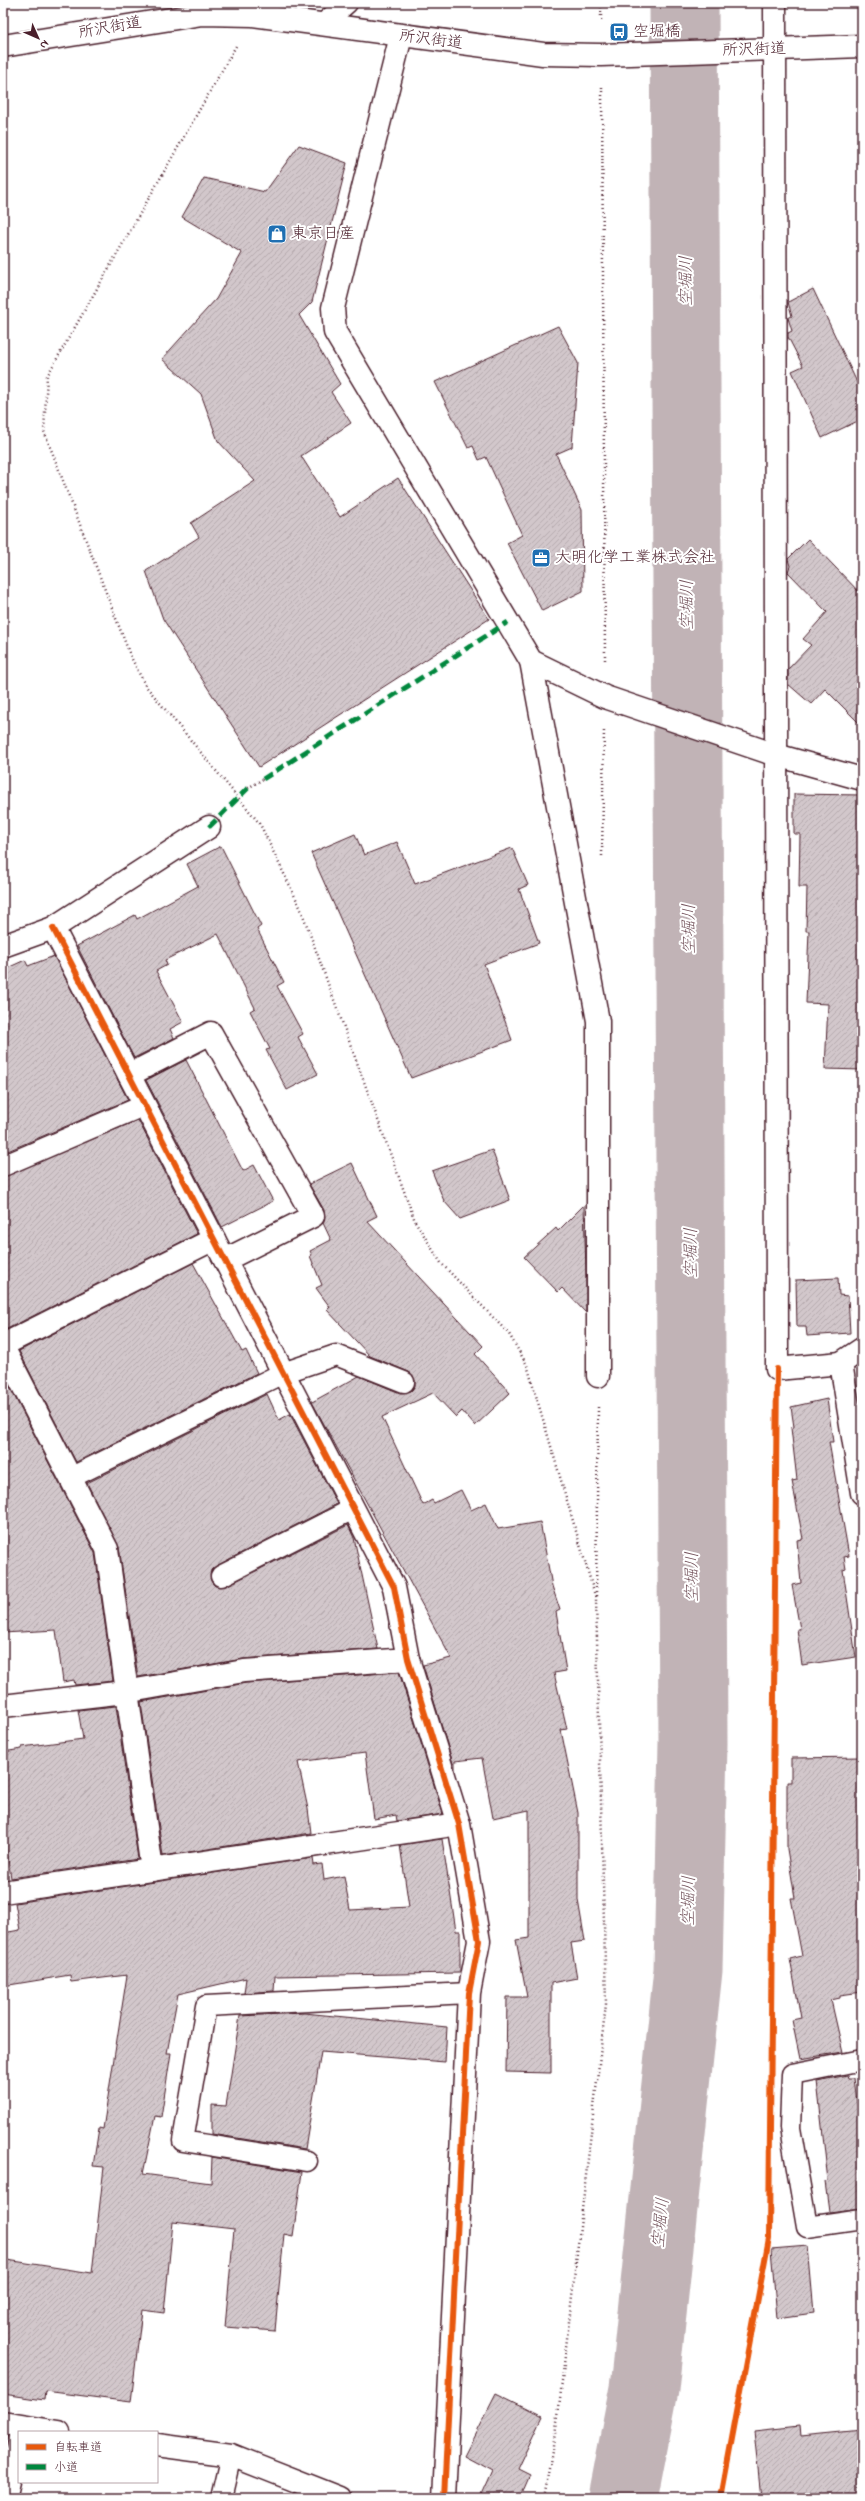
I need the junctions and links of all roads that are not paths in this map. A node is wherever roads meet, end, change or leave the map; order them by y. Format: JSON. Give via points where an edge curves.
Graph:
{"nodes":[{"id":1,"x":347,"y":3,"type":"edge"},
{"id":2,"x":775,"y":3,"type":"edge"},
{"id":3,"x":323,"y":24,"type":"junction"},
{"id":4,"x":401,"y":36,"type":"junction"},
{"id":5,"x":3,"y":46,"type":"edge"},
{"id":6,"x":862,"y":46,"type":"edge"},
{"id":7,"x":767,"y":50,"type":"junction"},
{"id":8,"x":531,"y":661,"type":"junction"},
{"id":9,"x":776,"y":755,"type":"junction"},
{"id":10,"x":862,"y":779,"type":"edge"},
{"id":11,"x":209,"y":827,"type":"dead end"},
{"id":12,"x":53,"y":928,"type":"junction"},
{"id":13,"x":3,"y":946,"type":"edge"},
{"id":14,"x":129,"y":1075,"type":"junction"},
{"id":15,"x":145,"y":1106,"type":"junction"},
{"id":16,"x":3,"y":1166,"type":"edge"},
{"id":17,"x":214,"y":1240,"type":"junction"},
{"id":18,"x":225,"y":1260,"type":"junction"},
{"id":19,"x":3,"y":1346,"type":"edge"},
{"id":20,"x":862,"y":1349,"type":"edge"},
{"id":21,"x":841,"y":1363,"type":"junction"},
{"id":22,"x":283,"y":1372,"type":"junction"},
{"id":23,"x":598,"y":1376,"type":"road end"},
{"id":24,"x":404,"y":1382,"type":"dead end"},
{"id":25,"x":70,"y":1478,"type":"junction"},
{"id":26,"x":862,"y":1493,"type":"edge"},
{"id":27,"x":353,"y":1509,"type":"junction"},
{"id":28,"x":221,"y":1576,"type":"dead end"},
{"id":29,"x":408,"y":1659,"type":"junction"},
{"id":30,"x":126,"y":1692,"type":"junction"},
{"id":31,"x":3,"y":1706,"type":"edge"},
{"id":32,"x":459,"y":1824,"type":"junction"},
{"id":33,"x":152,"y":1870,"type":"junction"},
{"id":34,"x":3,"y":1892,"type":"edge"},
{"id":35,"x":468,"y":1993,"type":"junction"},
{"id":36,"x":862,"y":2060,"type":"edge"},
{"id":37,"x":307,"y":2160,"type":"dead end"},
{"id":38,"x":862,"y":2219,"type":"edge"},
{"id":39,"x":16,"y":2431,"type":"edge"},
{"id":40,"x":158,"y":2445,"type":"edge"},
{"id":41,"x":231,"y":2455,"type":"junction"},
{"id":42,"x":5,"y":2498,"type":"edge"},
{"id":43,"x":221,"y":2498,"type":"edge"},
{"id":44,"x":340,"y":2498,"type":"edge"},
{"id":45,"x":444,"y":2498,"type":"edge"}],
"edges":[{"from":1,"to":3,"type":"lane"},
{"from":2,"to":7,"type":"street"},
{"from":3,"to":4,"type":"street","name":"所沢街道"},
{"from":3,"to":5,"type":"street","name":"所沢街道","via":[[253,15],[202,14]]},
{"from":4,"to":7,"type":"street","name":"所沢街道","via":[[543,54]]},
{"from":4,"to":8,"type":"street","via":[[333,308],[335,332]]},
{"from":6,"to":7,"type":"street","name":"所沢街道"},
{"from":7,"to":9,"type":"street"},
{"from":8,"to":9,"type":"street","via":[[612,698]]},
{"from":8,"to":23,"type":"street","via":[[598,1021]]},
{"from":9,"to":10,"type":"street"},
{"from":9,"to":21,"type":"street","via":[[777,1369]]},
{"from":11,"to":12,"type":"street"},
{"from":12,"to":13,"type":"street"},
{"from":12,"to":14,"type":"street"},
{"from":14,"to":15,"type":"street"},
{"from":14,"to":18,"type":"street","via":[[211,1033],[313,1216]]},
{"from":15,"to":16,"type":"lane"},
{"from":15,"to":17,"type":"street"},
{"from":17,"to":18,"type":"street"},
{"from":17,"to":19,"type":"street"},
{"from":18,"to":22,"type":"street"},
{"from":19,"to":25,"type":"street"},
{"from":20,"to":21,"type":"street"},
{"from":21,"to":26,"type":"street"},
{"from":22,"to":24,"type":"lane","via":[[336,1355]]},
{"from":22,"to":25,"type":"lane"},
{"from":22,"to":27,"type":"street"},
{"from":25,"to":30,"type":"street","via":[[107,1549]]},
{"from":27,"to":28,"type":"lane"},
{"from":27,"to":29,"type":"street","via":[[394,1587]]},
{"from":29,"to":30,"type":"street","via":[[244,1671]]},
{"from":29,"to":32,"type":"street"},
{"from":30,"to":31,"type":"street"},
{"from":30,"to":33,"type":"street"},
{"from":32,"to":33,"type":"street"},
{"from":32,"to":35,"type":"street","via":[[479,1941]]},
{"from":33,"to":34,"type":"street"},
{"from":35,"to":37,"type":"lane","via":[[206,2006],[183,2141]]},
{"from":35,"to":45,"type":"street"},
{"from":36,"to":38,"type":"lane","via":[[792,2074],[790,2128],[807,2227]]},
{"from":39,"to":42,"type":"street"},
{"from":40,"to":41,"type":"street"},
{"from":41,"to":43,"type":"lane"},
{"from":41,"to":44,"type":"street"}]}
